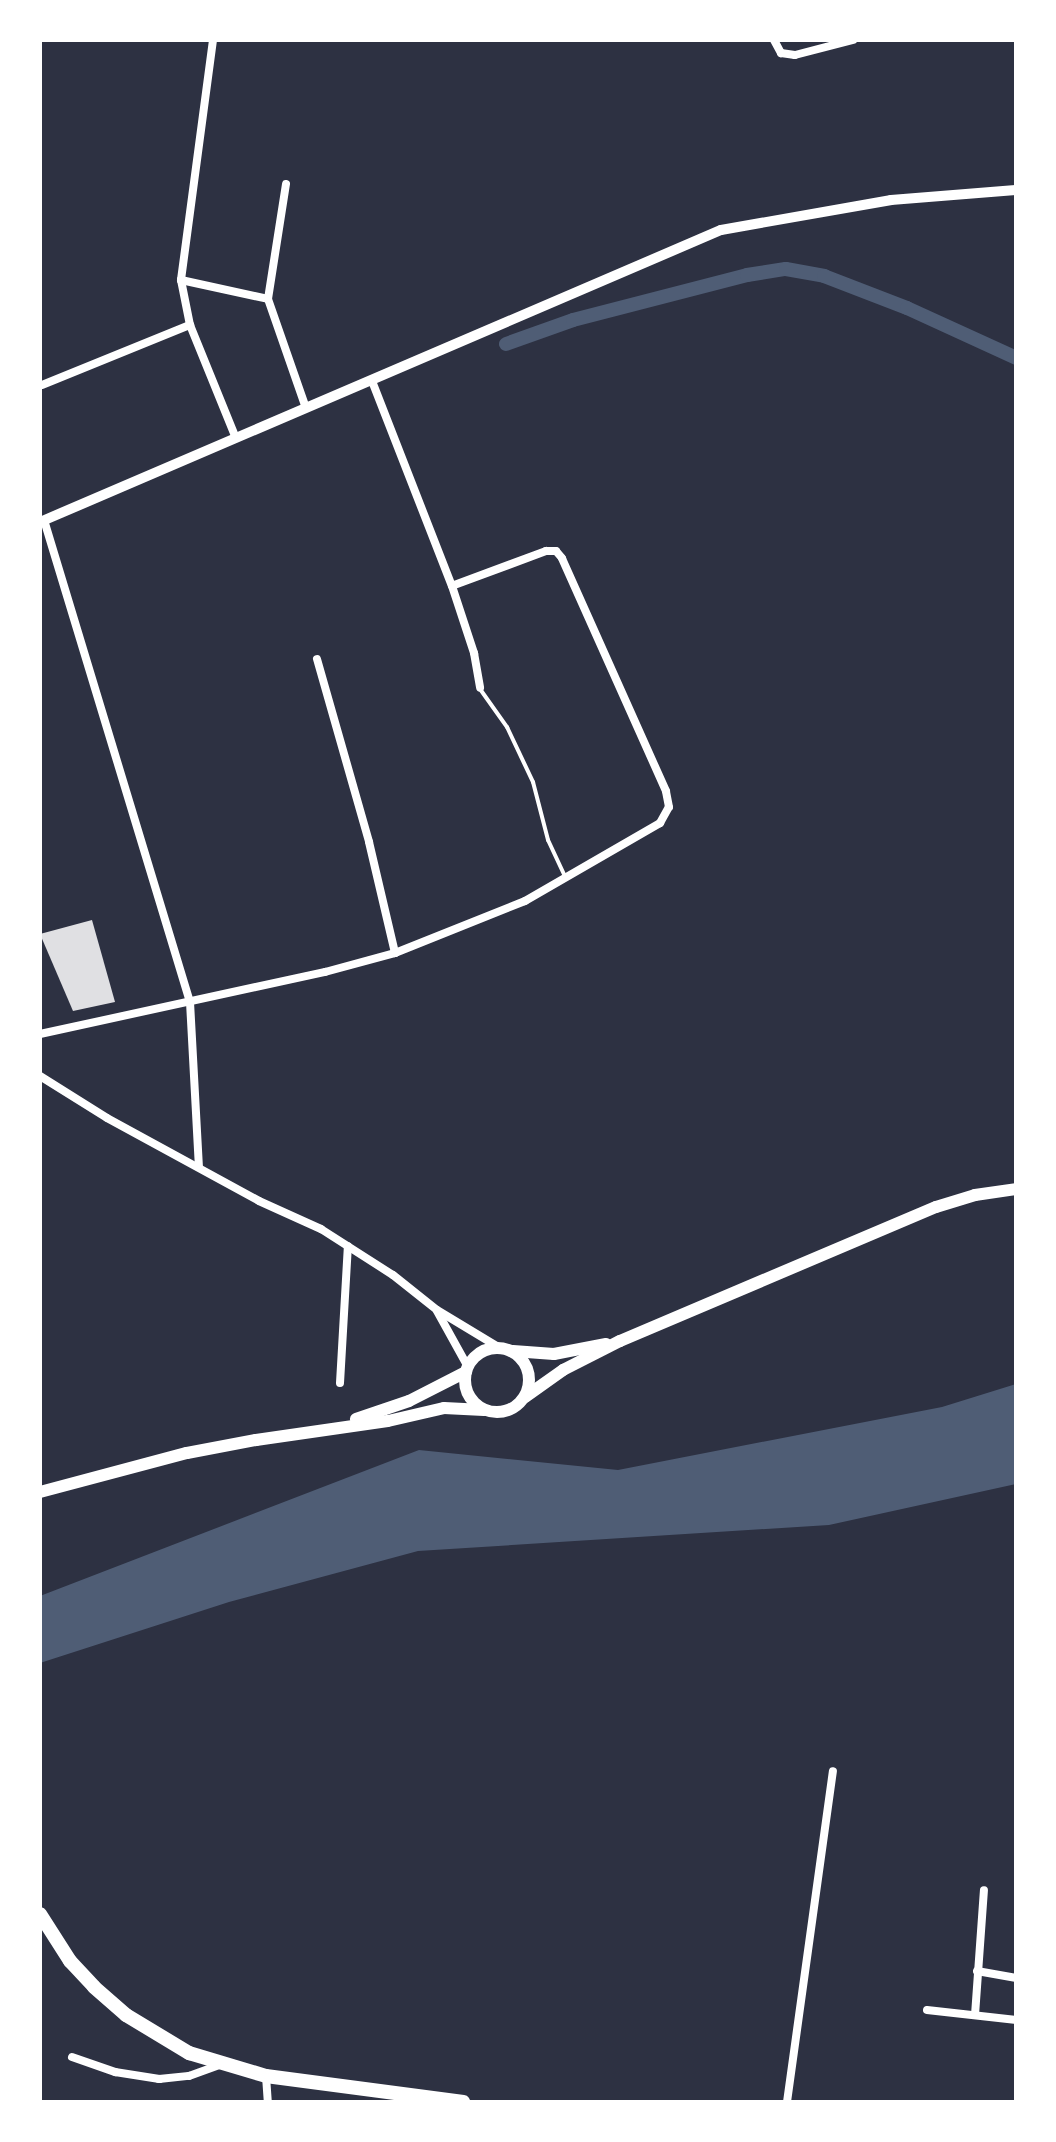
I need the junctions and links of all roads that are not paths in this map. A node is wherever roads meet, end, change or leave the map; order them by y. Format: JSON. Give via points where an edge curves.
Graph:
{"nodes":[{"id":1,"x":213,"y":40,"type":"edge"},
{"id":2,"x":774,"y":40,"type":"edge"},
{"id":3,"x":853,"y":40,"type":"edge"},
{"id":4,"x":286,"y":184,"type":"dead end"},
{"id":5,"x":1016,"y":190,"type":"edge"},
{"id":6,"x":181,"y":280,"type":"junction"},
{"id":7,"x":268,"y":299,"type":"junction"},
{"id":8,"x":190,"y":325,"type":"junction"},
{"id":9,"x":372,"y":381,"type":"junction"},
{"id":10,"x":42,"y":385,"type":"edge"},
{"id":11,"x":306,"y":408,"type":"junction"},
{"id":12,"x":235,"y":436,"type":"junction"},
{"id":13,"x":42,"y":521,"type":"edge"},
{"id":14,"x":452,"y":586,"type":"junction"},
{"id":15,"x":317,"y":659,"type":"dead end"},
{"id":16,"x":480,"y":687,"type":"joint"},
{"id":17,"x":566,"y":878,"type":"junction"},
{"id":18,"x":395,"y":953,"type":"junction"},
{"id":19,"x":190,"y":1002,"type":"junction"},
{"id":20,"x":40,"y":1034,"type":"edge"},
{"id":21,"x":40,"y":1076,"type":"edge"},
{"id":22,"x":199,"y":1166,"type":"junction"},
{"id":23,"x":1016,"y":1189,"type":"edge"},
{"id":24,"x":348,"y":1246,"type":"junction"},
{"id":25,"x":437,"y":1310,"type":"junction"},
{"id":26,"x":620,"y":1341,"type":"junction"},
{"id":27,"x":506,"y":1349,"type":"junction"},
{"id":28,"x":467,"y":1370,"type":"junction"},
{"id":29,"x":340,"y":1383,"type":"dead end"},
{"id":30,"x":525,"y":1397,"type":"junction"},
{"id":31,"x":484,"y":1410,"type":"junction"},
{"id":32,"x":326,"y":1428,"type":"junction"},
{"id":33,"x":40,"y":1492,"type":"edge"},
{"id":34,"x":833,"y":1771,"type":"dead end"},
{"id":35,"x":984,"y":1890,"type":"dead end"},
{"id":36,"x":40,"y":1914,"type":"edge"},
{"id":37,"x":977,"y":1971,"type":"junction"},
{"id":38,"x":1016,"y":1978,"type":"edge"},
{"id":39,"x":927,"y":2010,"type":"dead end"},
{"id":40,"x":975,"y":2015,"type":"junction"},
{"id":41,"x":1016,"y":2020,"type":"edge"},
{"id":42,"x":72,"y":2057,"type":"dead end"},
{"id":43,"x":220,"y":2065,"type":"junction"},
{"id":44,"x":266,"y":2076,"type":"junction"},
{"id":45,"x":268,"y":2102,"type":"edge"},
{"id":46,"x":463,"y":2102,"type":"edge"},
{"id":47,"x":787,"y":2102,"type":"edge"}],
"edges":[{"from":1,"to":6,"type":"street"},
{"from":2,"to":3,"type":"street","via":[[781,53],[795,55]]},
{"from":4,"to":7,"type":"street"},
{"from":5,"to":9,"type":"street","via":[[891,200],[721,230]]},
{"from":6,"to":7,"type":"street"},
{"from":6,"to":8,"type":"street"},
{"from":7,"to":11,"type":"street"},
{"from":8,"to":10,"type":"street"},
{"from":8,"to":12,"type":"street"},
{"from":9,"to":11,"type":"street"},
{"from":9,"to":14,"type":"street"},
{"from":11,"to":12,"type":"street"},
{"from":12,"to":13,"type":"street"},
{"from":13,"to":19,"type":"street"},
{"from":14,"to":16,"type":"street"},
{"from":14,"to":17,"type":"street","via":[[556,551],[660,776],[669,807],[660,823]]},
{"from":15,"to":18,"type":"street"},
{"from":16,"to":17,"type":"lane","via":[[507,727],[533,782],[548,840]]},
{"from":17,"to":18,"type":"street","via":[[525,901]]},
{"from":18,"to":19,"type":"street"},
{"from":19,"to":20,"type":"street"},
{"from":19,"to":22,"type":"street"},
{"from":21,"to":22,"type":"street"},
{"from":22,"to":24,"type":"street"},
{"from":23,"to":26,"type":"main road","via":[[936,1207]]},
{"from":24,"to":25,"type":"street"},
{"from":24,"to":29,"type":"street"},
{"from":25,"to":27,"type":"street"},
{"from":25,"to":28,"type":"street"},
{"from":26,"to":27,"type":"main road","via":[[554,1354]]},
{"from":26,"to":30,"type":"main road","via":[[551,1377]]},
{"from":27,"to":28,"type":"main road","via":[[478,1354]]},
{"from":27,"to":30,"type":"main road","via":[[526,1364]]},
{"from":28,"to":31,"type":"main road","via":[[468,1394]]},
{"from":28,"to":32,"type":"main road","via":[[409,1401]]},
{"from":30,"to":31,"type":"main road","via":[[506,1412]]},
{"from":31,"to":32,"type":"main road","via":[[444,1408]]},
{"from":32,"to":33,"type":"main road","via":[[187,1453]]},
{"from":34,"to":47,"type":"street"},
{"from":35,"to":37,"type":"street"},
{"from":36,"to":43,"type":"main road","via":[[70,1961],[126,2015]]},
{"from":37,"to":38,"type":"street"},
{"from":37,"to":40,"type":"street"},
{"from":39,"to":40,"type":"street"},
{"from":40,"to":41,"type":"street"},
{"from":42,"to":43,"type":"street","via":[[115,2072],[159,2079]]},
{"from":43,"to":44,"type":"main road"},
{"from":44,"to":45,"type":"street"},
{"from":44,"to":46,"type":"main road"}]}
